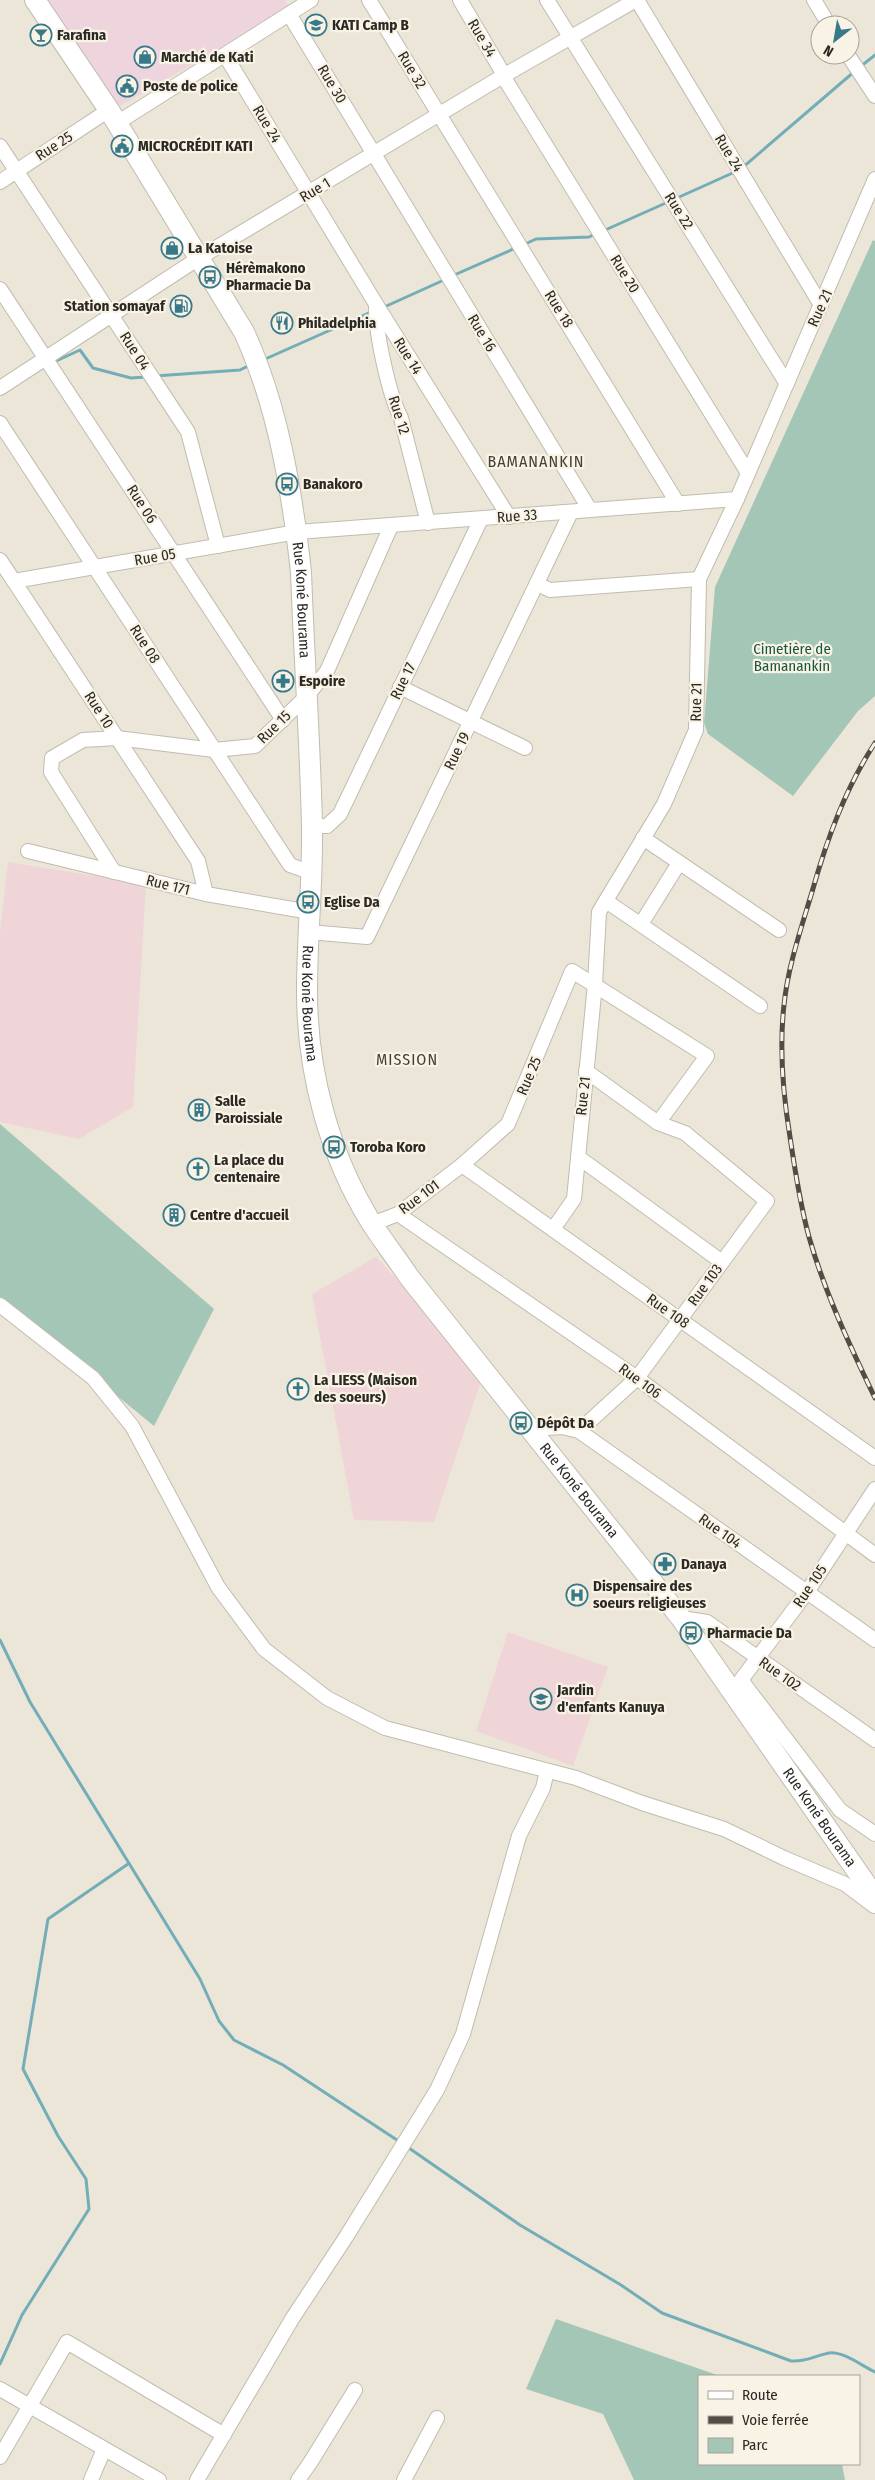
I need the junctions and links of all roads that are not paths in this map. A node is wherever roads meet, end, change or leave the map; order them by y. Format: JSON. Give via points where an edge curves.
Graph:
{"nodes":[{"id":1,"x":35,"y":0,"type":"edge"},
{"id":2,"x":311,"y":0,"type":"edge"},
{"id":3,"x":369,"y":0,"type":"edge"},
{"id":4,"x":460,"y":0,"type":"edge"},
{"id":5,"x":547,"y":0,"type":"edge"},
{"id":6,"x":636,"y":0,"type":"edge"},
{"id":7,"x":814,"y":0,"type":"edge"},
{"id":8,"x":289,"y":14,"type":"junction"},
{"id":9,"x":823,"y":15,"type":"edge"},
{"id":10,"x":570,"y":39,"type":"junction"},
{"id":11,"x":224,"y":55,"type":"junction"},
{"id":12,"x":855,"y":65,"type":"edge"},
{"id":13,"x":503,"y":76,"type":"junction"},
{"id":14,"x":875,"y":96,"type":"edge"},
{"id":15,"x":439,"y":115,"type":"junction"},
{"id":16,"x":113,"y":117,"type":"junction"},
{"id":17,"x":0,"y":146,"type":"edge"},
{"id":18,"x":374,"y":155,"type":"junction"},
{"id":19,"x":16,"y":171,"type":"junction"},
{"id":20,"x":875,"y":179,"type":"edge"},
{"id":21,"x":0,"y":182,"type":"edge"},
{"id":22,"x":309,"y":193,"type":"junction"},
{"id":23,"x":199,"y":258,"type":"junction"},
{"id":24,"x":0,"y":289,"type":"edge"},
{"id":25,"x":821,"y":305,"type":"junction"},
{"id":26,"x":377,"y":306,"type":"junction"},
{"id":27,"x":112,"y":316,"type":"junction"},
{"id":28,"x":46,"y":358,"type":"junction"},
{"id":29,"x":787,"y":384,"type":"junction"},
{"id":30,"x":0,"y":388,"type":"edge"},
{"id":31,"x":0,"y":423,"type":"edge"},
{"id":32,"x":748,"y":473,"type":"junction"},
{"id":33,"x":737,"y":499,"type":"junction"},
{"id":34,"x":678,"y":504,"type":"junction"},
{"id":35,"x":590,"y":510,"type":"junction"},
{"id":36,"x":571,"y":512,"type":"junction"},
{"id":37,"x":509,"y":517,"type":"junction"},
{"id":38,"x":481,"y":519,"type":"junction"},
{"id":39,"x":428,"y":523,"type":"junction"},
{"id":40,"x":391,"y":526,"type":"junction"},
{"id":41,"x":296,"y":532,"type":"junction"},
{"id":42,"x":218,"y":546,"type":"junction"},
{"id":43,"x":174,"y":554,"type":"junction"},
{"id":44,"x":0,"y":560,"type":"edge"},
{"id":45,"x":95,"y":568,"type":"junction"},
{"id":46,"x":699,"y":579,"type":"junction"},
{"id":47,"x":14,"y":581,"type":"junction"},
{"id":48,"x":537,"y":584,"type":"junction"},
{"id":49,"x":400,"y":687,"type":"junction"},
{"id":50,"x":307,"y":696,"type":"junction"},
{"id":51,"x":283,"y":720,"type":"junction"},
{"id":52,"x":470,"y":722,"type":"junction"},
{"id":53,"x":117,"y":738,"type":"junction"},
{"id":54,"x":525,"y":748,"type":"dead end"},
{"id":55,"x":214,"y":750,"type":"junction"},
{"id":56,"x":312,"y":826,"type":"junction"},
{"id":57,"x":643,"y":838,"type":"junction"},
{"id":58,"x":28,"y":851,"type":"dead end"},
{"id":59,"x":679,"y":863,"type":"junction"},
{"id":60,"x":114,"y":872,"type":"junction"},
{"id":61,"x":312,"y":873,"type":"junction"},
{"id":62,"x":206,"y":894,"type":"junction"},
{"id":63,"x":606,"y":901,"type":"junction"},
{"id":64,"x":310,"y":912,"type":"junction"},
{"id":65,"x":641,"y":924,"type":"junction"},
{"id":66,"x":779,"y":930,"type":"dead end"},
{"id":67,"x":309,"y":932,"type":"junction"},
{"id":68,"x":594,"y":984,"type":"junction"},
{"id":69,"x":760,"y":1006,"type":"dead end"},
{"id":70,"x":586,"y":1071,"type":"junction"},
{"id":71,"x":658,"y":1123,"type":"junction"},
{"id":72,"x":578,"y":1157,"type":"junction"},
{"id":73,"x":462,"y":1165,"type":"junction"},
{"id":74,"x":398,"y":1214,"type":"junction"},
{"id":75,"x":372,"y":1224,"type":"junction"},
{"id":76,"x":553,"y":1229,"type":"junction"},
{"id":77,"x":722,"y":1262,"type":"junction"},
{"id":78,"x":0,"y":1305,"type":"edge"},
{"id":79,"x":680,"y":1319,"type":"junction"},
{"id":80,"x":637,"y":1378,"type":"junction"},
{"id":81,"x":531,"y":1429,"type":"junction"},
{"id":82,"x":579,"y":1431,"type":"junction"},
{"id":83,"x":875,"y":1458,"type":"edge"},
{"id":84,"x":875,"y":1489,"type":"edge"},
{"id":85,"x":844,"y":1533,"type":"junction"},
{"id":86,"x":875,"y":1555,"type":"edge"},
{"id":87,"x":807,"y":1592,"type":"junction"},
{"id":88,"x":681,"y":1618,"type":"junction"},
{"id":89,"x":875,"y":1640,"type":"edge"},
{"id":90,"x":757,"y":1657,"type":"junction"},
{"id":91,"x":875,"y":1740,"type":"edge"},
{"id":92,"x":547,"y":1771,"type":"junction"},
{"id":93,"x":875,"y":1834,"type":"edge"},
{"id":94,"x":875,"y":1897,"type":"edge"},
{"id":95,"x":875,"y":1907,"type":"edge"},
{"id":96,"x":0,"y":2389,"type":"edge"},
{"id":97,"x":355,"y":2390,"type":"dead end"},
{"id":98,"x":30,"y":2406,"type":"junction"},
{"id":99,"x":437,"y":2418,"type":"dead end"},
{"id":100,"x":224,"y":2435,"type":"junction"},
{"id":101,"x":104,"y":2449,"type":"junction"},
{"id":102,"x":0,"y":2457,"type":"edge"},
{"id":103,"x":91,"y":2480,"type":"edge"},
{"id":104,"x":158,"y":2480,"type":"edge"},
{"id":105,"x":196,"y":2480,"type":"edge"},
{"id":106,"x":298,"y":2480,"type":"edge"},
{"id":107,"x":404,"y":2480,"type":"edge"}],
"edges":[{"from":1,"to":16,"type":"highway","name":"Rue Koné Bourama"},
{"from":2,"to":8,"type":"street","name":"Rue 25"},
{"from":3,"to":15,"type":"street","name":"Rue 32"},
{"from":4,"to":13,"type":"street","name":"Rue 34"},
{"from":5,"to":10,"type":"street","name":"Rue 22"},
{"from":6,"to":10,"type":"street","name":"Rue 1"},
{"from":6,"to":25,"type":"street","name":"Rue 24"},
{"from":7,"to":9,"type":"street"},
{"from":8,"to":11,"type":"street","name":"Rue 25"},
{"from":8,"to":18,"type":"street","name":"Rue 30"},
{"from":10,"to":13,"type":"street","name":"Rue 1"},
{"from":10,"to":29,"type":"street","name":"Rue 22"},
{"from":11,"to":16,"type":"street","name":"Rue 25"},
{"from":11,"to":22,"type":"street","name":"Rue 24"},
{"from":12,"to":14,"type":"street"},
{"from":13,"to":15,"type":"street","name":"Rue 1"},
{"from":13,"to":32,"type":"street","name":"Rue 20"},
{"from":15,"to":18,"type":"street","name":"Rue 1"},
{"from":15,"to":34,"type":"street","name":"Rue 18"},
{"from":16,"to":19,"type":"street","name":"Rue 25"},
{"from":16,"to":23,"type":"highway","name":"Rue Koné Bourama"},
{"from":17,"to":19,"type":"street","name":"Rue 04"},
{"from":18,"to":22,"type":"street","name":"Rue 1"},
{"from":18,"to":35,"type":"street","name":"Rue 16"},
{"from":19,"to":21,"type":"street","name":"Rue 25"},
{"from":19,"to":27,"type":"street","name":"Rue 04"},
{"from":20,"to":25,"type":"street","name":"Rue 21"},
{"from":22,"to":23,"type":"street","name":"Rue 1"},
{"from":22,"to":26,"type":"street","name":"Rue 14"},
{"from":23,"to":27,"type":"street","name":"Rue 1"},
{"from":23,"to":41,"type":"highway","name":"Rue Koné Bourama","via":[[244,332],[257,362],[282,453]]},
{"from":24,"to":28,"type":"street","name":"Rue 06"},
{"from":25,"to":29,"type":"street","name":"Rue 21"},
{"from":26,"to":37,"type":"street","name":"Rue 14"},
{"from":26,"to":39,"type":"street","name":"Rue 12","via":[[386,372]]},
{"from":27,"to":28,"type":"street","name":"Rue 1"},
{"from":27,"to":42,"type":"street","name":"Rue 04","via":[[188,432]]},
{"from":28,"to":30,"type":"street","name":"Rue 1"},
{"from":28,"to":43,"type":"street","name":"Rue 06"},
{"from":29,"to":32,"type":"street","name":"Rue 21"},
{"from":31,"to":45,"type":"street","name":"Rue 08"},
{"from":32,"to":33,"type":"street","name":"Rue 21"},
{"from":33,"to":34,"type":"street","name":"Rue 33"},
{"from":33,"to":46,"type":"street","name":"Rue 21"},
{"from":34,"to":35,"type":"street","name":"Rue 33"},
{"from":35,"to":36,"type":"street","name":"Rue 33"},
{"from":36,"to":37,"type":"street","name":"Rue 33"},
{"from":36,"to":48,"type":"street","name":"Rue 19"},
{"from":37,"to":38,"type":"street","name":"Rue 33"},
{"from":38,"to":39,"type":"street","name":"Rue 33"},
{"from":38,"to":49,"type":"street","name":"Rue 17"},
{"from":39,"to":40,"type":"street","name":"Rue 33"},
{"from":40,"to":41,"type":"street","name":"Rue 33"},
{"from":40,"to":50,"type":"street","name":"Rue 15","via":[[327,671]]},
{"from":41,"to":42,"type":"street","name":"Rue 05"},
{"from":41,"to":50,"type":"highway","name":"Rue Koné Bourama"},
{"from":42,"to":43,"type":"street","name":"Rue 05"},
{"from":43,"to":45,"type":"street","name":"Rue 05"},
{"from":43,"to":51,"type":"street","name":"Rue 06"},
{"from":44,"to":47,"type":"street","name":"Rue 10"},
{"from":45,"to":47,"type":"street","name":"Rue 05"},
{"from":45,"to":55,"type":"street","name":"Rue 08"},
{"from":46,"to":48,"type":"street","via":[[550,590]]},
{"from":46,"to":57,"type":"street","name":"Rue 21","via":[[696,730],[664,804]]},
{"from":47,"to":53,"type":"street","name":"Rue 10"},
{"from":48,"to":52,"type":"street","name":"Rue 19"},
{"from":49,"to":52,"type":"street"},
{"from":49,"to":56,"type":"street","name":"Rue 17","via":[[340,814],[327,826]]},
{"from":50,"to":51,"type":"street","name":"Rue 15"},
{"from":50,"to":56,"type":"highway","name":"Rue Koné Bourama"},
{"from":51,"to":55,"type":"street","name":"Rue 15","via":[[255,746]]},
{"from":52,"to":54,"type":"street"},
{"from":52,"to":67,"type":"street","name":"Rue 19","via":[[367,937]]},
{"from":53,"to":55,"type":"street","name":"Rue 15"},
{"from":53,"to":60,"type":"street","name":"Rue 15","via":[[84,740],[52,758],[51,772]]},
{"from":53,"to":62,"type":"street","name":"Rue 10","via":[[198,861]]},
{"from":55,"to":61,"type":"street","name":"Rue 08","via":[[290,865]]},
{"from":56,"to":61,"type":"highway","name":"Rue Koné Bourama"},
{"from":57,"to":59,"type":"street"},
{"from":57,"to":63,"type":"street","name":"Rue 21"},
{"from":58,"to":60,"type":"street","name":"Rue 171"},
{"from":59,"to":65,"type":"street"},
{"from":59,"to":66,"type":"street"},
{"from":60,"to":62,"type":"street","name":"Rue 171"},
{"from":61,"to":64,"type":"highway","name":"Rue Koné Bourama"},
{"from":62,"to":64,"type":"street","name":"Rue 171"},
{"from":63,"to":65,"type":"street"},
{"from":63,"to":68,"type":"street","name":"Rue 21","via":[[599,912]]},
{"from":64,"to":67,"type":"highway","name":"Rue Koné Bourama"},
{"from":65,"to":69,"type":"street"},
{"from":67,"to":75,"type":"highway","name":"Rue Koné Bourama","via":[[307,992],[318,1088],[327,1125],[350,1182]]},
{"from":68,"to":70,"type":"street","name":"Rue 21"},
{"from":68,"to":71,"type":"street","via":[[707,1056]]},
{"from":68,"to":73,"type":"street","name":"Rue 25","via":[[572,971],[508,1124]]},
{"from":70,"to":71,"type":"street"},
{"from":70,"to":72,"type":"street","name":"Rue 21"},
{"from":71,"to":77,"type":"street","name":"Rue 103","via":[[685,1133],[767,1201]]},
{"from":72,"to":76,"type":"street","name":"Rue 21","via":[[574,1199]]},
{"from":72,"to":77,"type":"street"},
{"from":73,"to":74,"type":"street","name":"Rue 101"},
{"from":73,"to":76,"type":"street","name":"Rue 108"},
{"from":74,"to":75,"type":"street","name":"Rue 101"},
{"from":74,"to":80,"type":"street","name":"Rue 106"},
{"from":75,"to":81,"type":"highway","name":"Rue Koné Bourama","via":[[409,1277]]},
{"from":76,"to":79,"type":"street","name":"Rue 108"},
{"from":77,"to":79,"type":"street","name":"Rue 103"},
{"from":78,"to":92,"type":"street","via":[[93,1378],[132,1426],[218,1587],[264,1649],[327,1698],[385,1728]]},
{"from":79,"to":80,"type":"street","name":"Rue 103"},
{"from":79,"to":83,"type":"street","name":"Rue 108"},
{"from":80,"to":82,"type":"street","name":"Rue 103"},
{"from":80,"to":85,"type":"street","name":"Rue 106"},
{"from":81,"to":82,"type":"street","name":"Rue 104","via":[[562,1427]]},
{"from":81,"to":88,"type":"highway","name":"Rue Koné Bourama"},
{"from":82,"to":87,"type":"street","name":"Rue 104"},
{"from":84,"to":85,"type":"street","name":"Rue 105"},
{"from":85,"to":86,"type":"street","name":"Rue 106"},
{"from":85,"to":87,"type":"street","name":"Rue 105"},
{"from":87,"to":89,"type":"street","name":"Rue 104"},
{"from":87,"to":90,"type":"street","name":"Rue 105"},
{"from":88,"to":90,"type":"street","name":"Rue 102","via":[[707,1622]]},
{"from":88,"to":94,"type":"highway","name":"Rue Koné Bourama"},
{"from":90,"to":91,"type":"street","name":"Rue 102"},
{"from":90,"to":93,"type":"street","name":"Rue 105","via":[[741,1680],[840,1810]]},
{"from":92,"to":95,"type":"street","via":[[724,1828],[846,1884]]},
{"from":92,"to":100,"type":"street","via":[[543,1788],[519,1836],[463,2034],[437,2090],[296,2312]]},
{"from":96,"to":98,"type":"street"},
{"from":97,"to":106,"type":"street"},
{"from":98,"to":100,"type":"street","via":[[67,2342]]},
{"from":98,"to":101,"type":"street"},
{"from":98,"to":102,"type":"street"},
{"from":99,"to":107,"type":"street"},
{"from":100,"to":105,"type":"street"},
{"from":101,"to":103,"type":"street"},
{"from":101,"to":104,"type":"street"}]}
